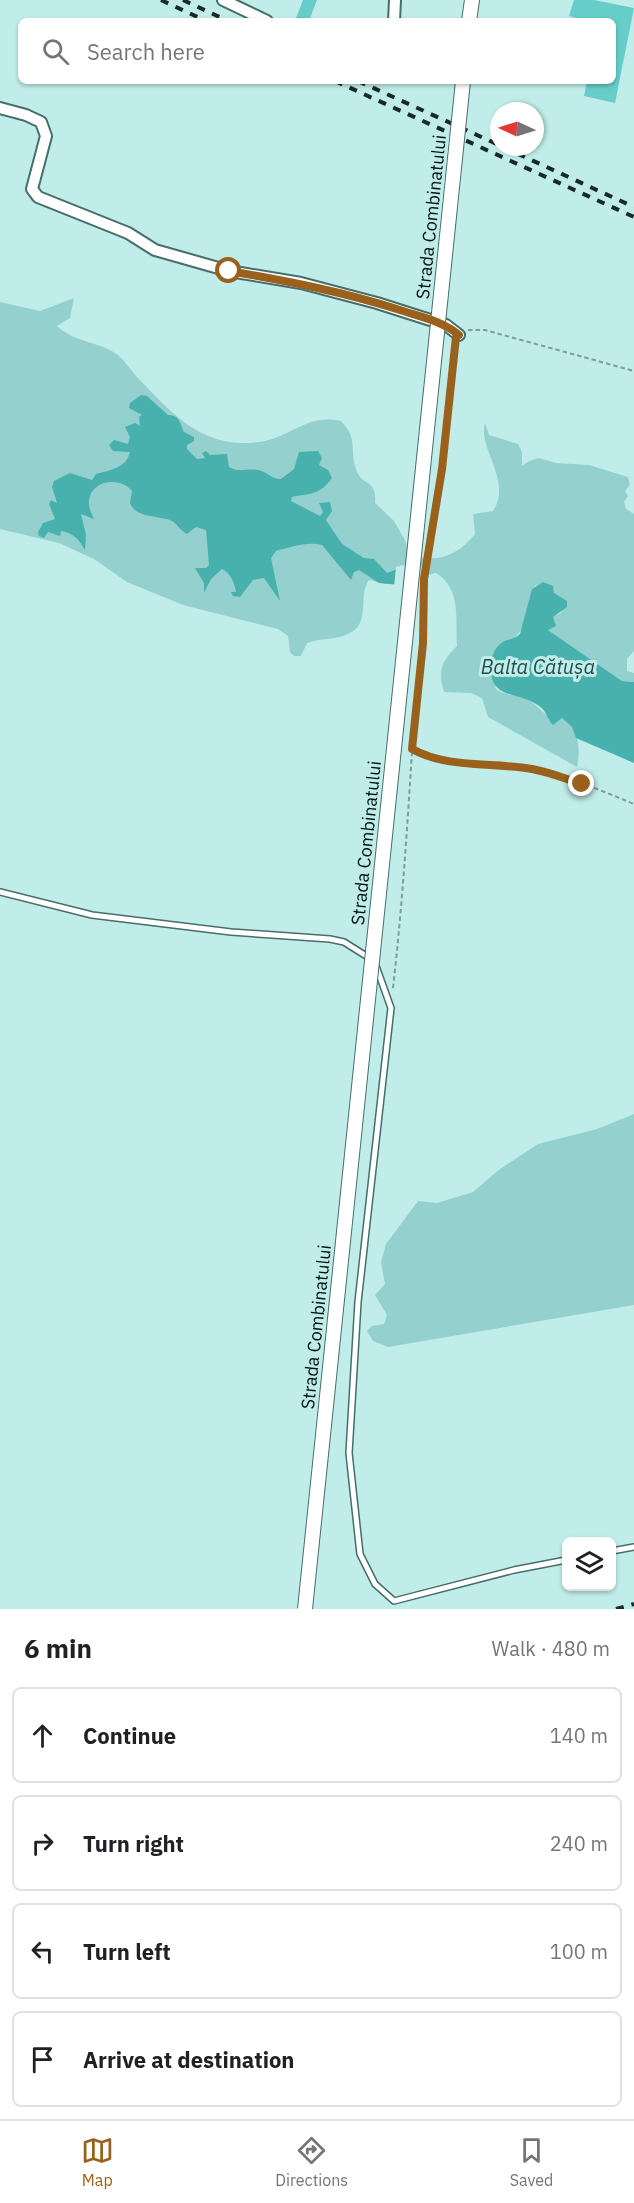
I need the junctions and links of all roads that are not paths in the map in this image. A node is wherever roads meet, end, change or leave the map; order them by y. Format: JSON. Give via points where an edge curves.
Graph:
{"nodes":[{"id":1,"x":224,"y":0,"type":"edge"},
{"id":2,"x":394,"y":0,"type":"edge"},
{"id":3,"x":472,"y":0,"type":"edge"},
{"id":4,"x":261,"y":18,"type":"edge"},
{"id":5,"x":394,"y":18,"type":"edge"},
{"id":6,"x":470,"y":18,"type":"edge"},
{"id":7,"x":463,"y":84,"type":"edge"},
{"id":8,"x":0,"y":108,"type":"edge"},
{"id":9,"x":459,"y":335,"type":"road end"},
{"id":10,"x":0,"y":892,"type":"edge"},
{"id":11,"x":634,"y":1547,"type":"edge"},
{"id":12,"x":616,"y":1550,"type":"edge"},
{"id":13,"x":562,"y":1561,"type":"edge"},
{"id":14,"x":305,"y":1609,"type":"edge"}],
"edges":[{"from":1,"to":4,"type":"street"},
{"from":2,"to":5,"type":"street"},
{"from":3,"to":6,"type":"street"},
{"from":7,"to":14,"type":"street","name":"Strada Combinatului","bridge":true},
{"from":8,"to":9,"type":"street","via":[[41,122],[46,136],[32,189],[38,197],[128,232],[155,250],[229,271],[301,283],[377,303],[446,325]]},
{"from":10,"to":13,"type":"lane","via":[[92,915],[330,939],[344,942],[375,962],[391,1008],[358,1302],[349,1453],[360,1554],[375,1584],[394,1601]]},
{"from":11,"to":12,"type":"lane"}]}
